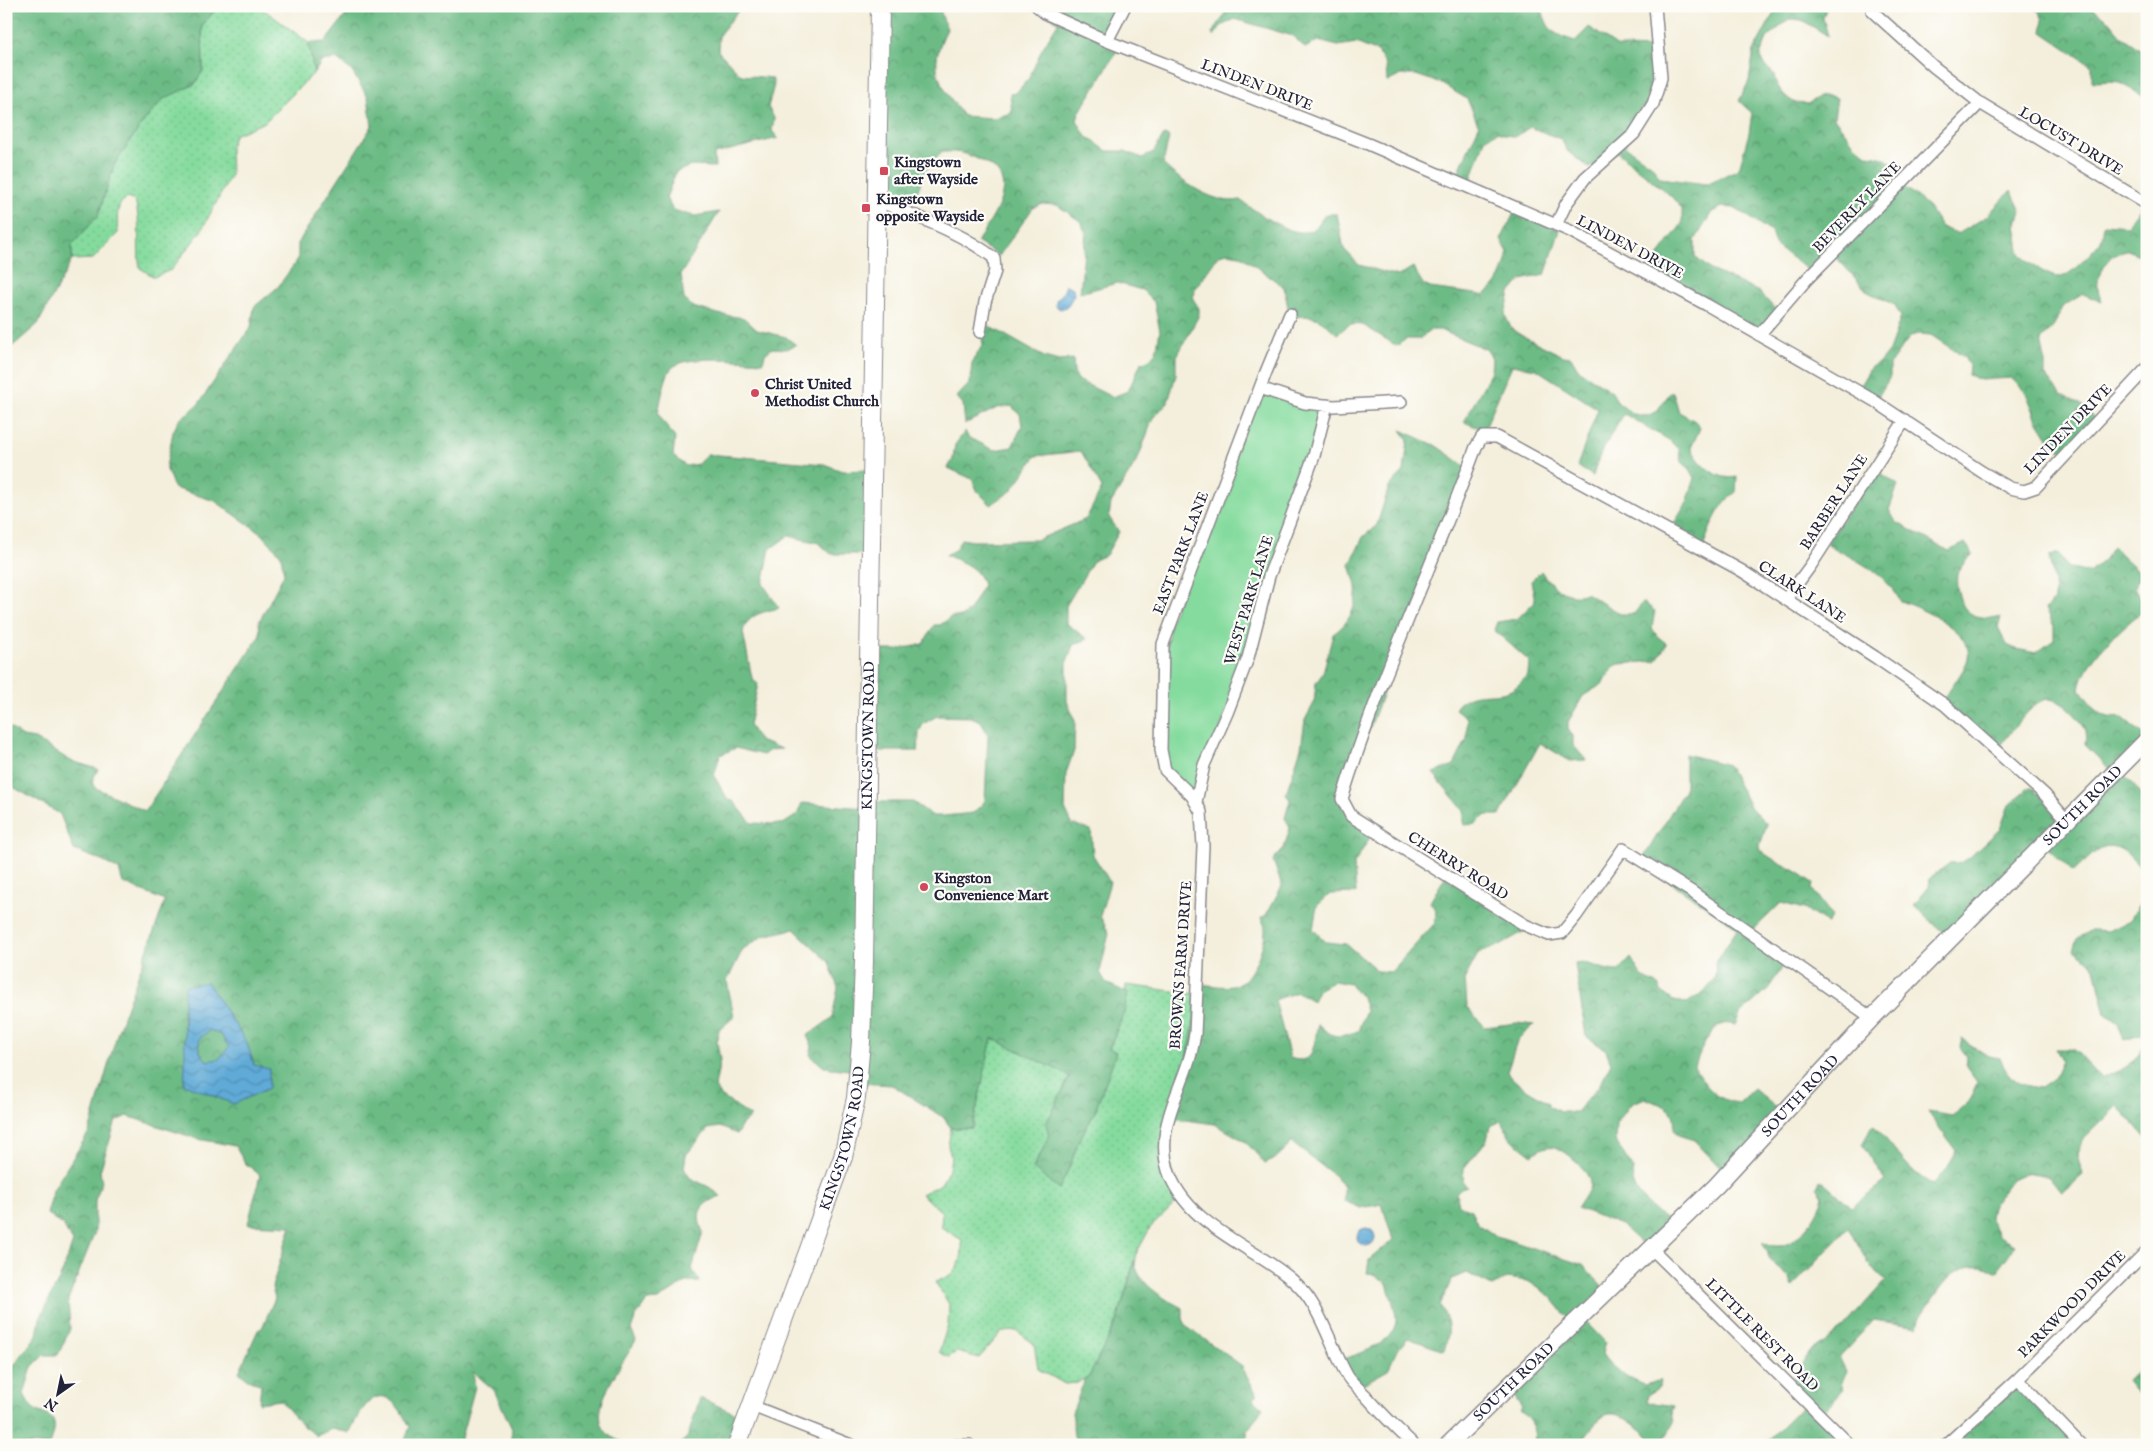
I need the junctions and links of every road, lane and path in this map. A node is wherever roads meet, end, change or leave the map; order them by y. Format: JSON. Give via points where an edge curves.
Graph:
{"nodes":[{"id":1,"x":880,"y":6,"type":"edge"},
{"id":2,"x":1037,"y":6,"type":"edge"},
{"id":3,"x":1125,"y":6,"type":"edge"},
{"id":4,"x":1655,"y":6,"type":"edge"},
{"id":5,"x":1872,"y":11,"type":"dead end"},
{"id":6,"x":1107,"y":41,"type":"junction"},
{"id":7,"x":1980,"y":103,"type":"junction"},
{"id":8,"x":876,"y":200,"type":"junction"},
{"id":9,"x":2147,"y":204,"type":"edge"},
{"id":10,"x":1556,"y":225,"type":"junction"},
{"id":11,"x":1290,"y":314,"type":"dead end"},
{"id":12,"x":980,"y":332,"type":"dead end"},
{"id":13,"x":1759,"y":335,"type":"junction"},
{"id":14,"x":2147,"y":368,"type":"edge"},
{"id":15,"x":1260,"y":388,"type":"junction"},
{"id":16,"x":1401,"y":402,"type":"dead end"},
{"id":17,"x":1327,"y":405,"type":"junction"},
{"id":18,"x":1905,"y":420,"type":"junction"},
{"id":19,"x":1488,"y":437,"type":"joint"},
{"id":20,"x":1786,"y":599,"type":"junction"},
{"id":21,"x":2147,"y":740,"type":"edge"},
{"id":22,"x":1196,"y":802,"type":"junction"},
{"id":23,"x":2067,"y":821,"type":"junction"},
{"id":24,"x":1872,"y":1018,"type":"junction"},
{"id":25,"x":1652,"y":1249,"type":"junction"},
{"id":26,"x":2147,"y":1250,"type":"edge"},
{"id":27,"x":2018,"y":1378,"type":"junction"},
{"id":28,"x":752,"y":1406,"type":"junction"},
{"id":29,"x":737,"y":1445,"type":"edge"},
{"id":30,"x":851,"y":1445,"type":"edge"},
{"id":31,"x":956,"y":1445,"type":"edge"},
{"id":32,"x":970,"y":1445,"type":"edge"},
{"id":33,"x":1414,"y":1445,"type":"edge"},
{"id":34,"x":1448,"y":1445,"type":"edge"},
{"id":35,"x":1850,"y":1445,"type":"edge"},
{"id":36,"x":1946,"y":1445,"type":"edge"},
{"id":37,"x":2081,"y":1445,"type":"edge"}],
"edges":[{"from":1,"to":8,"type":"main road","name":"KINGSTOWN ROAD"},
{"from":2,"to":6,"type":"street","name":"LINDEN DRIVE"},
{"from":3,"to":6,"type":"street"},
{"from":4,"to":10,"type":"street","via":[[1661,78],[1653,104],[1634,134],[1585,178],[1566,204]]},
{"from":5,"to":7,"type":"street","name":"LOCUST DRIVE"},
{"from":6,"to":10,"type":"street","name":"LINDEN DRIVE","via":[[1368,144]]},
{"from":7,"to":9,"type":"street","name":"LOCUST DRIVE"},
{"from":7,"to":13,"type":"street","name":"BEVERLY LANE","via":[[1807,279]]},
{"from":8,"to":12,"type":"street","via":[[956,235],[994,258],[995,271]]},
{"from":8,"to":28,"type":"main road","name":"KINGSTOWN ROAD","via":[[864,961],[856,1098],[843,1157]]},
{"from":10,"to":13,"type":"street","name":"LINDEN DRIVE"},
{"from":11,"to":15,"type":"street","name":"EAST PARK LANE"},
{"from":13,"to":18,"type":"street","name":"LINDEN DRIVE"},
{"from":14,"to":18,"type":"street","name":"LINDEN DRIVE","via":[[2036,487],[2024,491],[2010,488],[1982,472]]},
{"from":15,"to":17,"type":"street","via":[[1305,403]]},
{"from":15,"to":22,"type":"street","name":"EAST PARK LANE","via":[[1163,644],[1161,750],[1165,770]]},
{"from":16,"to":17,"type":"street"},
{"from":17,"to":22,"type":"street","name":"WEST PARK LANE","via":[[1314,456],[1269,576],[1248,658],[1204,765]]},
{"from":18,"to":20,"type":"street","name":"BARBER LANE"},
{"from":19,"to":20,"type":"street","name":"CLARK LANE","via":[[1497,437],[1604,495]]},
{"from":19,"to":24,"type":"street","name":"CHERRY ROAD","via":[[1482,437],[1476,447],[1354,760],[1342,799],[1351,816],[1525,925],[1549,935],[1562,933],[1623,849],[1692,892]]},
{"from":20,"to":23,"type":"street","name":"CLARK LANE","via":[[1945,705],[2045,796]]},
{"from":21,"to":23,"type":"street","name":"SOUTH ROAD"},
{"from":22,"to":33,"type":"street","name":"BROWNS FARM DRIVE","via":[[1201,812],[1203,846],[1195,1034],[1190,1060],[1167,1121],[1164,1146],[1168,1170],[1180,1193],[1219,1231],[1292,1279],[1312,1302],[1350,1379]]},
{"from":23,"to":24,"type":"street","name":"SOUTH ROAD"},
{"from":24,"to":25,"type":"street","name":"SOUTH ROAD","via":[[1716,1186]]},
{"from":25,"to":34,"type":"street","name":"SOUTH ROAD"},
{"from":25,"to":35,"type":"street","name":"LITTLE REST ROAD"},
{"from":26,"to":27,"type":"street","name":"PARKWOOD DRIVE"},
{"from":27,"to":36,"type":"street","name":"PARKWOOD DRIVE"},
{"from":27,"to":37,"type":"street","name":"PARKWOOD DRIVE"},
{"from":28,"to":29,"type":"main road","name":"KINGSTOWN ROAD"},
{"from":28,"to":30,"type":"street"},
{"from":31,"to":32,"type":"street"}]}
